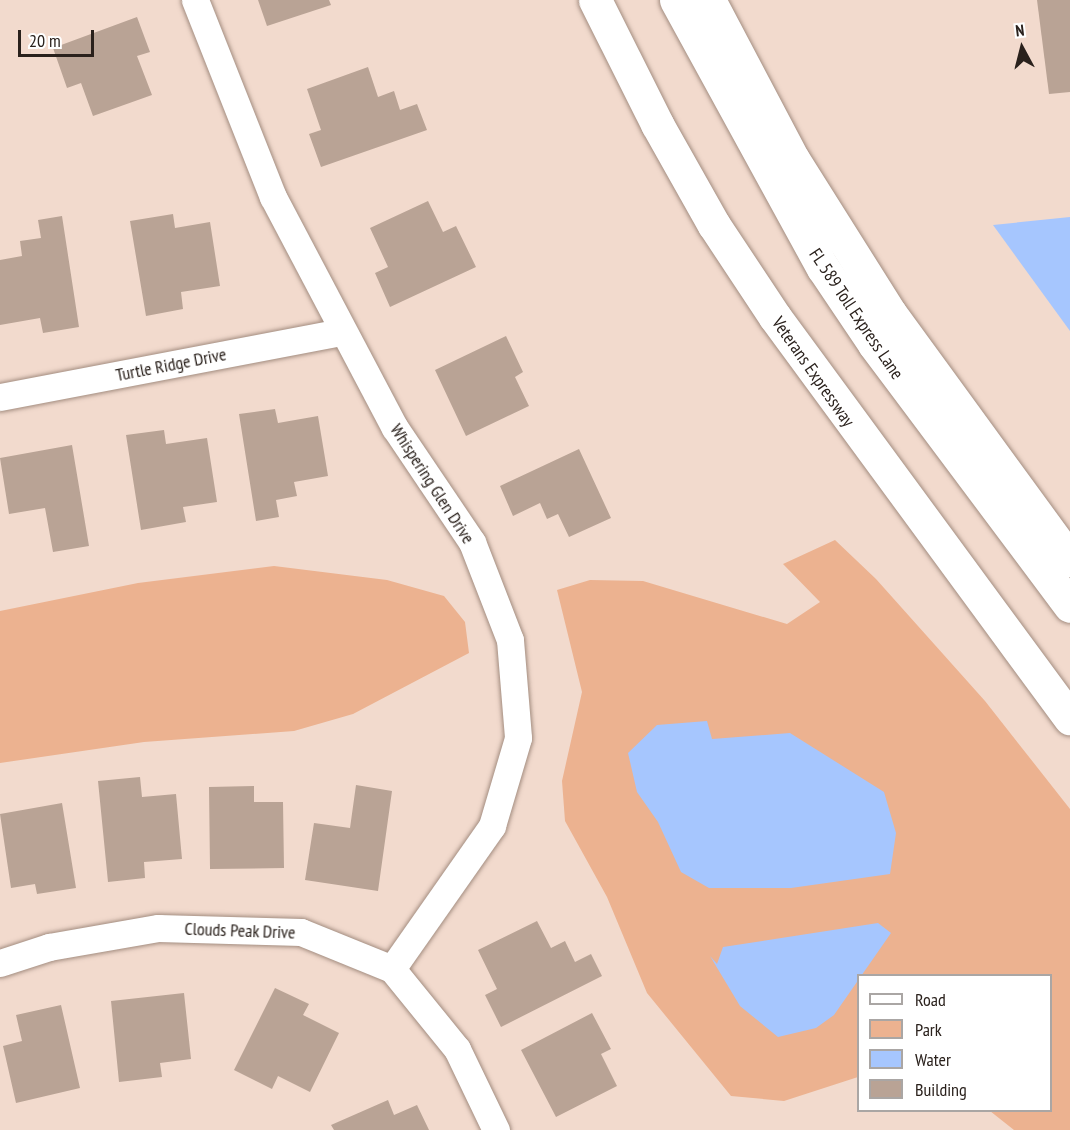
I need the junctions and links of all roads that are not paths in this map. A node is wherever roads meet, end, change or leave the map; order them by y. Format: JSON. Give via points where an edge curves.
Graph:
{"nodes":[{"id":1,"x":195,"y":0,"type":"edge"},
{"id":2,"x":595,"y":0,"type":"edge"},
{"id":3,"x":676,"y":0,"type":"edge"},
{"id":4,"x":709,"y":0,"type":"edge"},
{"id":5,"x":341,"y":332,"type":"junction"},
{"id":6,"x":0,"y":397,"type":"edge"},
{"id":7,"x":1070,"y":560,"type":"edge"},
{"id":8,"x":1070,"y":606,"type":"edge"},
{"id":9,"x":1070,"y":718,"type":"edge"},
{"id":10,"x":0,"y":963,"type":"edge"},
{"id":11,"x":392,"y":969,"type":"junction"},
{"id":12,"x":496,"y":1130,"type":"edge"}],
"edges":[{"from":1,"to":5,"type":"street","name":"Whispering Glen Drive","via":[[273,197]]},
{"from":2,"to":9,"type":"highway","name":"Veterans Expressway","via":[[657,124],[775,317]]},
{"from":3,"to":8,"type":"highway","name":"FL 589 Toll Express Lane","via":[[824,268],[874,344]]},
{"from":4,"to":7,"type":"highway","via":[[793,159],[890,313]]},
{"from":5,"to":6,"type":"street","name":"Turtle Ridge Drive"},
{"from":5,"to":11,"type":"street","name":"Whispering Glen Drive","via":[[395,428],[472,542],[510,640],[514,684],[518,738],[492,826]]},
{"from":10,"to":11,"type":"street","name":"Clouds Peak Drive","via":[[49,947],[158,928],[301,932]]},
{"from":11,"to":12,"type":"street","name":"Clouds Peak Drive","via":[[457,1048]]}]}
